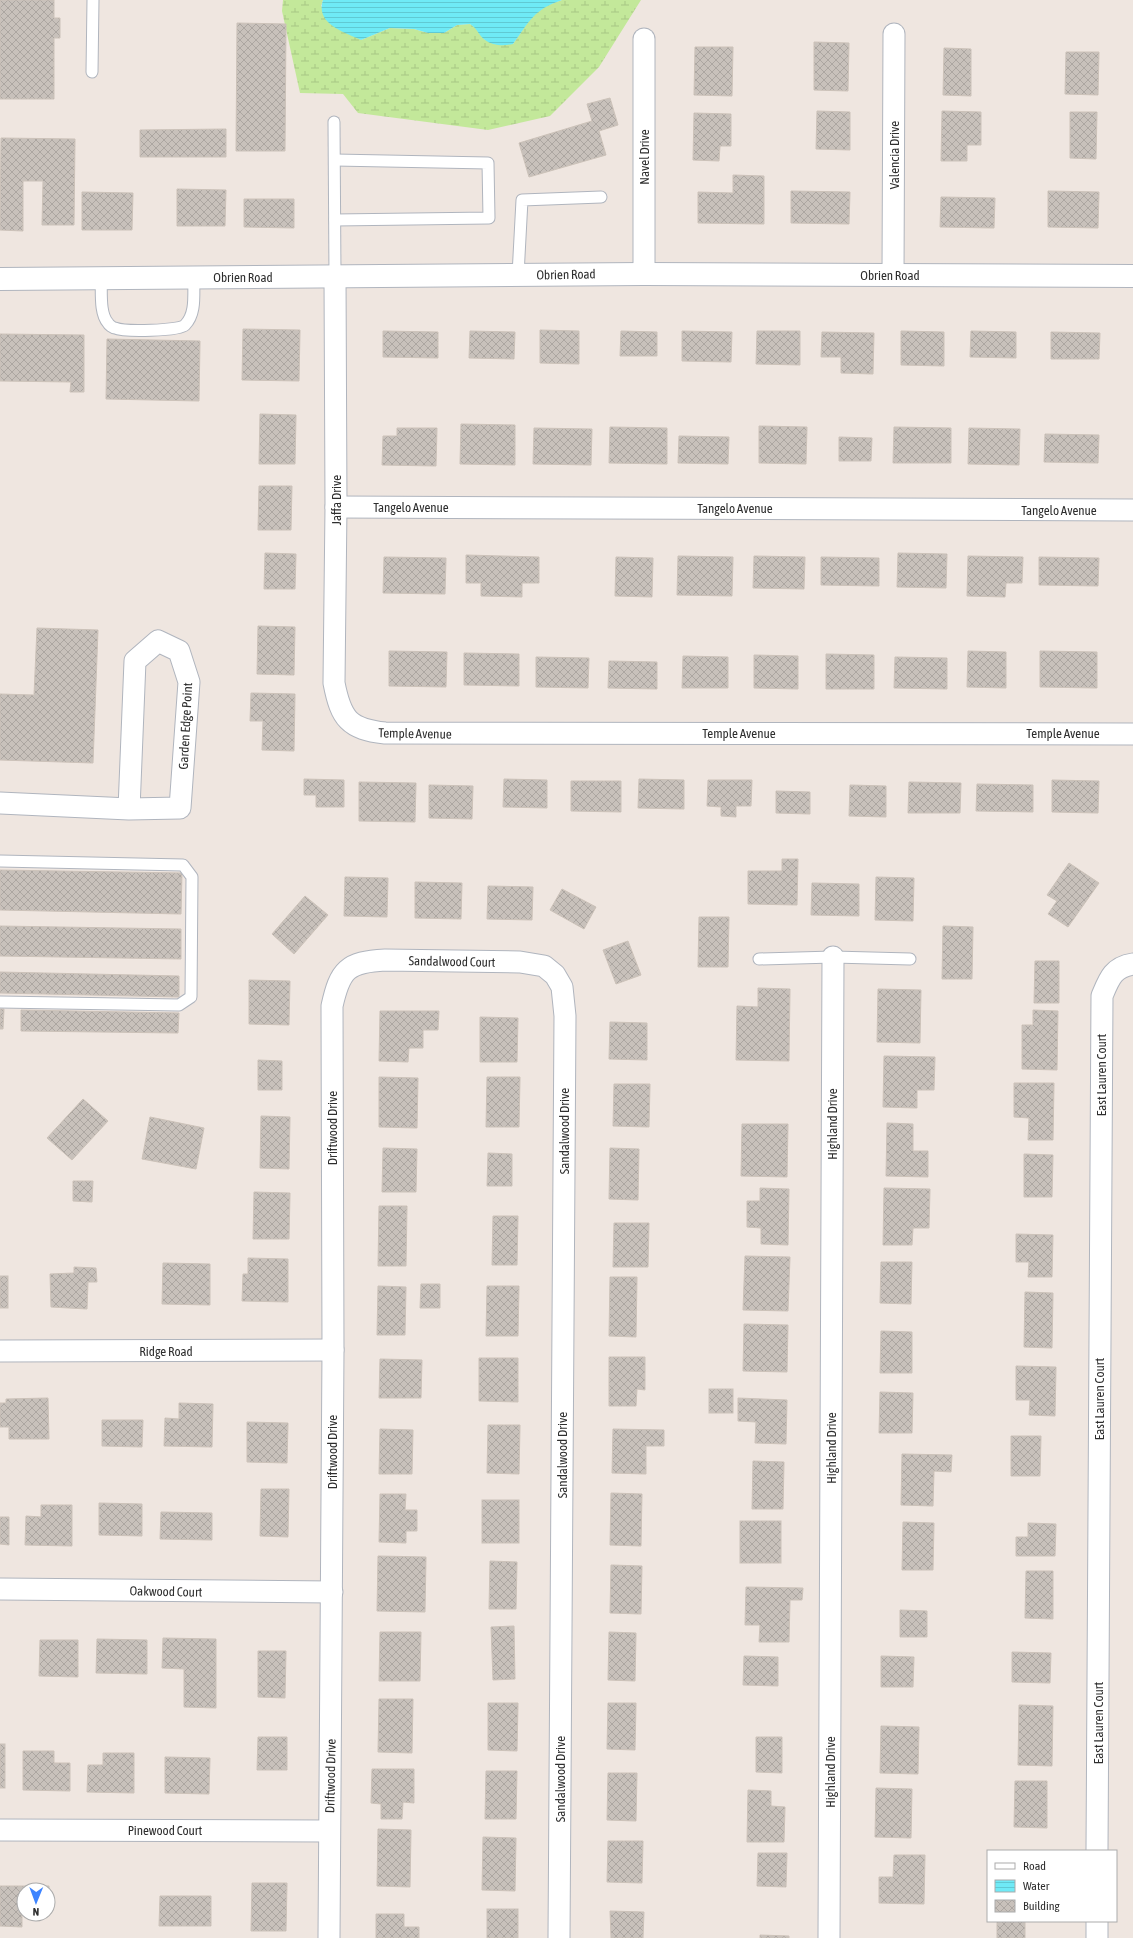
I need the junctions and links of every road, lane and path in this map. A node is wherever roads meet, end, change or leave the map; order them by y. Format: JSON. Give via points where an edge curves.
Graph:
{"nodes":[{"id":1,"x":93,"y":0,"type":"edge"},
{"id":2,"x":894,"y":34,"type":"dead end"},
{"id":3,"x":644,"y":40,"type":"dead end"},
{"id":4,"x":92,"y":72,"type":"dead end"},
{"id":5,"x":334,"y":122,"type":"dead end"},
{"id":6,"x":334,"y":160,"type":"junction"},
{"id":7,"x":601,"y":197,"type":"dead end"},
{"id":8,"x":335,"y":220,"type":"junction"},
{"id":9,"x":644,"y":274,"type":"junction"},
{"id":10,"x":518,"y":275,"type":"junction"},
{"id":11,"x":893,"y":275,"type":"junction"},
{"id":12,"x":335,"y":276,"type":"junction"},
{"id":13,"x":1133,"y":276,"type":"edge"},
{"id":14,"x":194,"y":277,"type":"junction"},
{"id":15,"x":101,"y":278,"type":"junction"},
{"id":16,"x":0,"y":279,"type":"edge"},
{"id":17,"x":336,"y":507,"type":"junction"},
{"id":18,"x":1133,"y":510,"type":"edge"},
{"id":19,"x":349,"y":721,"type":"joint"},
{"id":20,"x":1133,"y":734,"type":"edge"},
{"id":21,"x":0,"y":803,"type":"edge"},
{"id":22,"x":129,"y":809,"type":"junction"},
{"id":23,"x":0,"y":861,"type":"edge"},
{"id":24,"x":833,"y":957,"type":"junction"},
{"id":25,"x":759,"y":959,"type":"dead end"},
{"id":26,"x":910,"y":959,"type":"dead end"},
{"id":27,"x":1133,"y":964,"type":"edge"},
{"id":28,"x":347,"y":969,"type":"joint"},
{"id":29,"x":555,"y":975,"type":"joint"},
{"id":30,"x":0,"y":1002,"type":"edge"},
{"id":31,"x":333,"y":1350,"type":"junction"},
{"id":32,"x":0,"y":1351,"type":"edge"},
{"id":33,"x":0,"y":1590,"type":"edge"},
{"id":34,"x":332,"y":1592,"type":"junction"},
{"id":35,"x":0,"y":1830,"type":"edge"},
{"id":36,"x":329,"y":1831,"type":"junction"},
{"id":37,"x":1097,"y":1850,"type":"edge"},
{"id":38,"x":1097,"y":1922,"type":"edge"},
{"id":39,"x":329,"y":1938,"type":"edge"},
{"id":40,"x":559,"y":1938,"type":"edge"},
{"id":41,"x":829,"y":1938,"type":"edge"},
{"id":42,"x":1097,"y":1938,"type":"edge"}],
"edges":[{"from":1,"to":4,"type":"lane"},
{"from":2,"to":11,"type":"street","name":"Valencia Drive"},
{"from":3,"to":9,"type":"street","name":"Navel Drive"},
{"from":5,"to":6,"type":"lane"},
{"from":6,"to":8,"type":"lane"},
{"from":6,"to":8,"type":"lane","via":[[488,163],[488,218]]},
{"from":7,"to":10,"type":"lane","via":[[522,200]]},
{"from":8,"to":12,"type":"lane"},
{"from":9,"to":10,"type":"street","name":"Obrien Road"},
{"from":9,"to":11,"type":"street","name":"Obrien Road"},
{"from":10,"to":12,"type":"street","name":"Obrien Road"},
{"from":11,"to":13,"type":"street","name":"Obrien Road"},
{"from":12,"to":14,"type":"street","name":"Obrien Road"},
{"from":12,"to":17,"type":"street","name":"Jaffa Drive"},
{"from":14,"to":15,"type":"street","name":"Obrien Road"},
{"from":14,"to":15,"type":"lane","via":[[193,309],[189,319],[185,326],[164,330],[116,329],[108,324],[104,318]]},
{"from":15,"to":16,"type":"street","name":"Obrien Road"},
{"from":17,"to":18,"type":"street","name":"Tangelo Avenue"},
{"from":17,"to":19,"type":"street","name":"Jaffa Drive","via":[[334,683],[338,703]]},
{"from":19,"to":20,"type":"street","name":"Temple Avenue","via":[[366,731],[385,733]]},
{"from":21,"to":22,"type":"street","name":"Garden Edge Point"},
{"from":22,"to":22,"type":"street","name":"Garden Edge Point","via":[[180,808],[189,682],[179,651],[158,642],[135,661]]},
{"from":23,"to":30,"type":"lane","via":[[183,865],[192,877],[191,997],[179,1006]]},
{"from":24,"to":25,"type":"lane"},
{"from":24,"to":26,"type":"lane"},
{"from":24,"to":41,"type":"street","name":"Highland Drive"},
{"from":27,"to":37,"type":"street","name":"East Lauren Court","via":[[1124,966],[1111,976],[1102,996]]},
{"from":28,"to":29,"type":"street","name":"Sandalwood Court","via":[[366,961],[385,960],[520,962],[544,966]]},
{"from":28,"to":31,"type":"street","name":"Driftwood Drive","via":[[337,983],[332,1006]]},
{"from":29,"to":40,"type":"street","name":"Sandalwood Drive","via":[[562,987],[565,1016]]},
{"from":31,"to":32,"type":"street","name":"Ridge Road"},
{"from":31,"to":34,"type":"street","name":"Driftwood Drive"},
{"from":33,"to":34,"type":"street","name":"Oakwood Court"},
{"from":34,"to":36,"type":"street","name":"Driftwood Drive"},
{"from":35,"to":36,"type":"street","name":"Pinewood Court"},
{"from":36,"to":39,"type":"street","name":"Driftwood Drive"},
{"from":38,"to":42,"type":"street"}]}
